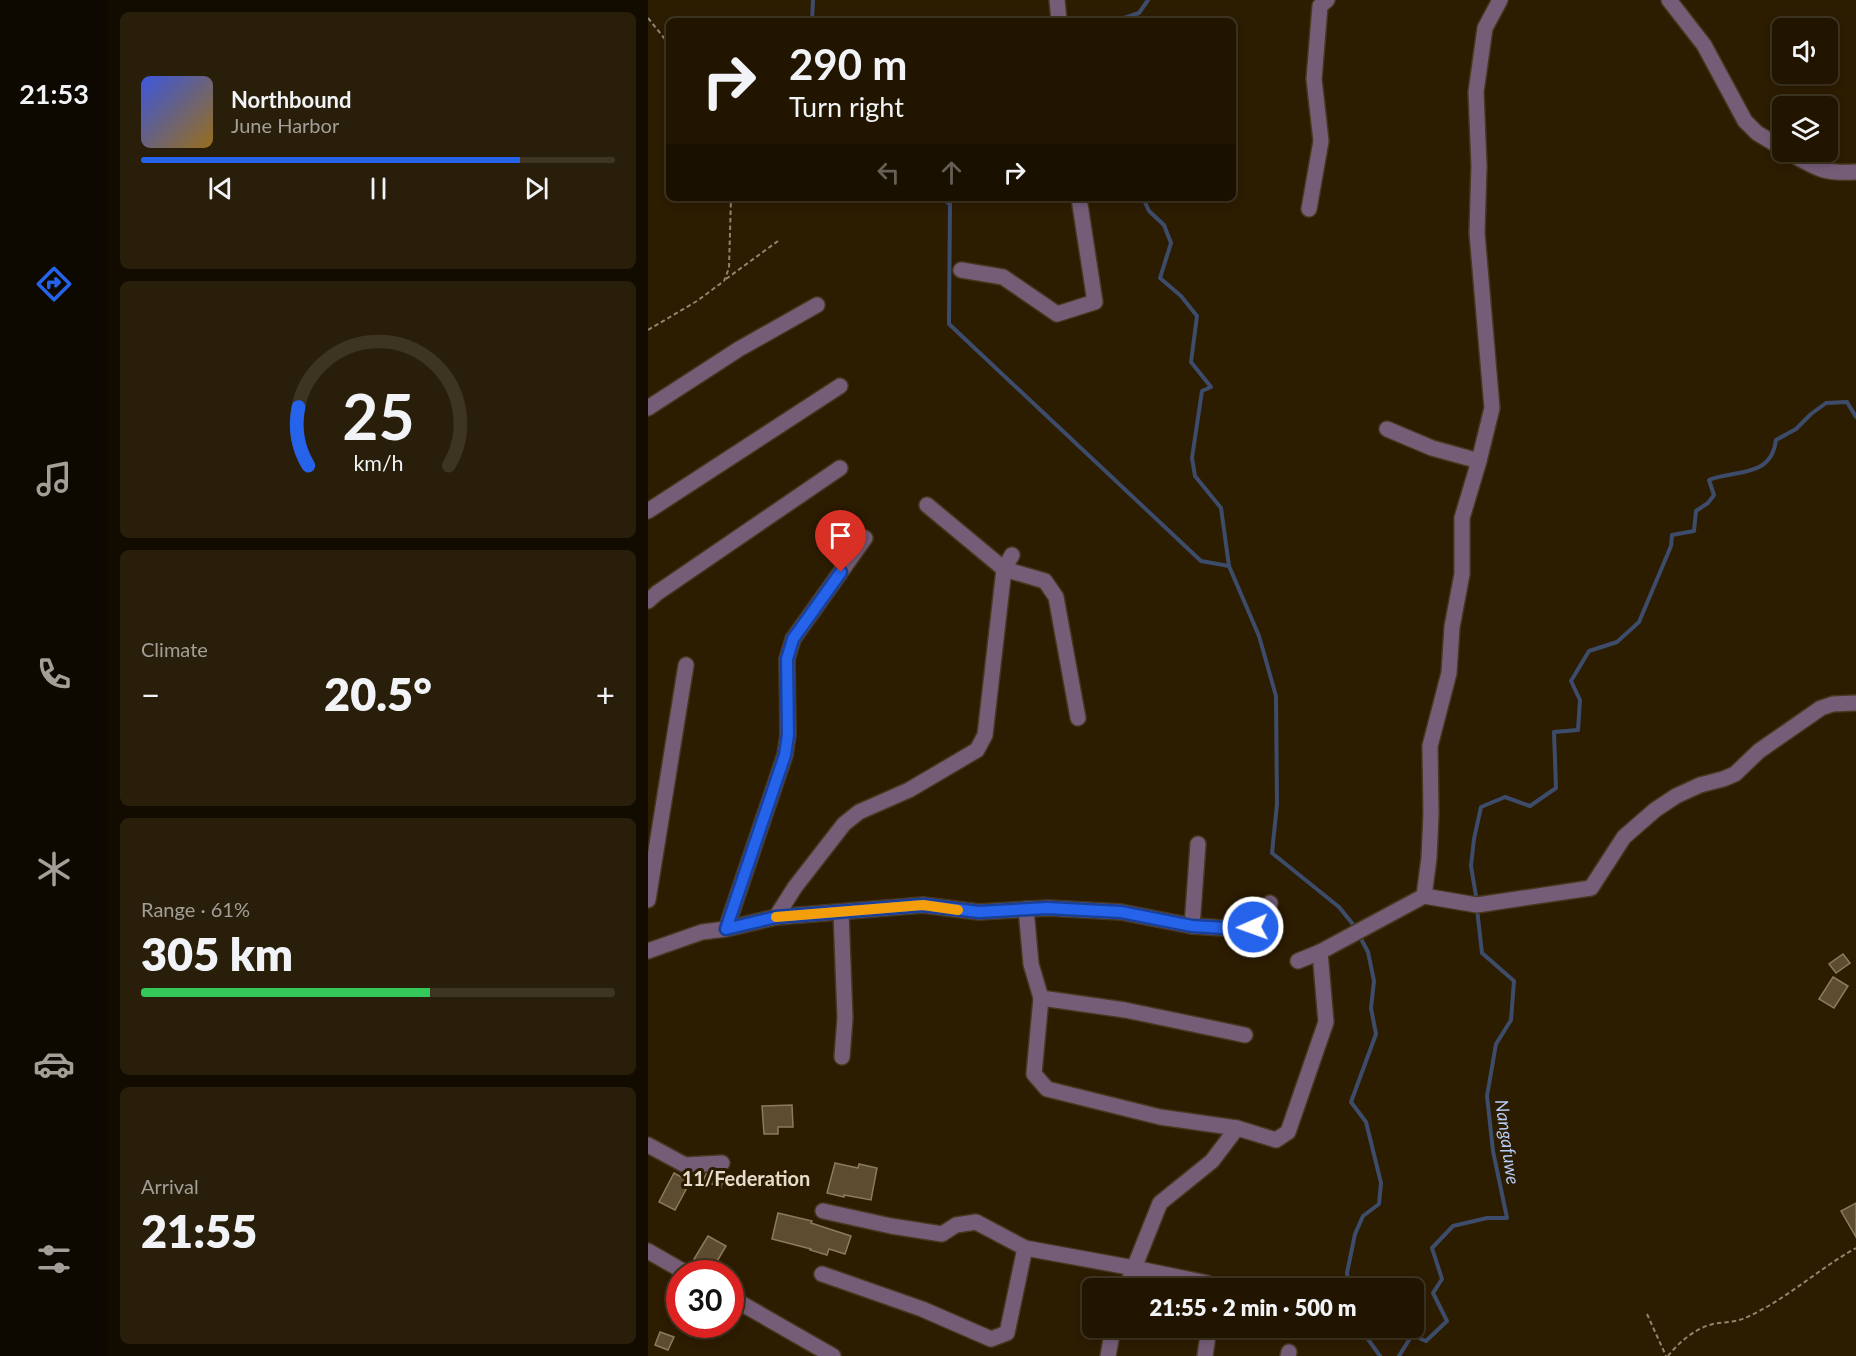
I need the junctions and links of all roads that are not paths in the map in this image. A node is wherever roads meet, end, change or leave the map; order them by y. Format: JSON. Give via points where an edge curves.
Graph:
{"nodes":[{"id":1,"x":1057,"y":0,"type":"edge"},
{"id":2,"x":1327,"y":0,"type":"edge"},
{"id":3,"x":1500,"y":0,"type":"edge"},
{"id":4,"x":1669,"y":0,"type":"edge"},
{"id":5,"x":1059,"y":18,"type":"edge"},
{"id":6,"x":1772,"y":142,"type":"edge"},
{"id":7,"x":1805,"y":162,"type":"edge"},
{"id":8,"x":1856,"y":172,"type":"edge"},
{"id":9,"x":1079,"y":201,"type":"edge"},
{"id":10,"x":1309,"y":209,"type":"dead end"},
{"id":11,"x":961,"y":270,"type":"dead end"},
{"id":12,"x":817,"y":305,"type":"dead end"},
{"id":13,"x":840,"y":386,"type":"dead end"},
{"id":14,"x":648,"y":408,"type":"edge"},
{"id":15,"x":1387,"y":429,"type":"dead end"},
{"id":16,"x":1479,"y":461,"type":"junction"},
{"id":17,"x":840,"y":468,"type":"dead end"},
{"id":18,"x":927,"y":505,"type":"dead end"},
{"id":19,"x":648,"y":512,"type":"edge"},
{"id":20,"x":865,"y":538,"type":"dead end"},
{"id":21,"x":1012,"y":555,"type":"dead end"},
{"id":22,"x":1004,"y":569,"type":"junction"},
{"id":23,"x":648,"y":601,"type":"edge"},
{"id":24,"x":686,"y":665,"type":"dead end"},
{"id":25,"x":1856,"y":703,"type":"edge"},
{"id":26,"x":1078,"y":718,"type":"dead end"},
{"id":27,"x":1198,"y":844,"type":"dead end"},
{"id":28,"x":1424,"y":896,"type":"junction"},
{"id":29,"x":648,"y":900,"type":"edge"},
{"id":30,"x":1269,"y":903,"type":"dead end"},
{"id":31,"x":1026,"y":909,"type":"junction"},
{"id":32,"x":841,"y":912,"type":"junction"},
{"id":33,"x":776,"y":917,"type":"junction"},
{"id":34,"x":1192,"y":926,"type":"junction"},
{"id":35,"x":726,"y":929,"type":"junction"},
{"id":36,"x":648,"y":951,"type":"edge"},
{"id":37,"x":1320,"y":952,"type":"junction"},
{"id":38,"x":1298,"y":961,"type":"dead end"},
{"id":39,"x":1041,"y":998,"type":"junction"},
{"id":40,"x":1245,"y":1035,"type":"dead end"},
{"id":41,"x":842,"y":1057,"type":"dead end"},
{"id":42,"x":1237,"y":1128,"type":"junction"},
{"id":43,"x":648,"y":1145,"type":"edge"},
{"id":44,"x":722,"y":1163,"type":"dead end"},
{"id":45,"x":823,"y":1211,"type":"dead end"},
{"id":46,"x":1025,"y":1248,"type":"junction"},
{"id":47,"x":648,"y":1251,"type":"edge"},
{"id":48,"x":666,"y":1261,"type":"edge"},
{"id":49,"x":1134,"y":1268,"type":"junction"},
{"id":50,"x":822,"y":1274,"type":"dead end"},
{"id":51,"x":1130,"y":1278,"type":"edge"},
{"id":52,"x":1183,"y":1278,"type":"edge"},
{"id":53,"x":744,"y":1305,"type":"edge"},
{"id":54,"x":1111,"y":1338,"type":"edge"},
{"id":55,"x":1208,"y":1338,"type":"edge"},
{"id":56,"x":833,"y":1356,"type":"edge"},
{"id":57,"x":1108,"y":1356,"type":"edge"},
{"id":58,"x":1205,"y":1356,"type":"edge"}],
"edges":[{"from":1,"to":5,"type":"street"},
{"from":2,"to":10,"type":"street","via":[[1320,6],[1319,17],[1314,79],[1321,141]]},
{"from":3,"to":16,"type":"street","via":[[1485,28],[1476,92],[1477,233],[1492,408]]},
{"from":4,"to":6,"type":"street","via":[[1704,45],[1744,121]]},
{"from":7,"to":8,"type":"street","via":[[1835,173]]},
{"from":9,"to":11,"type":"street","via":[[1095,302],[1057,314],[1003,277]]},
{"from":12,"to":14,"type":"street","via":[[739,349]]},
{"from":13,"to":19,"type":"street"},
{"from":15,"to":16,"type":"street","via":[[1432,448]]},
{"from":16,"to":28,"type":"street","via":[[1462,518],[1462,574],[1452,627],[1449,673],[1430,746],[1431,814]]},
{"from":17,"to":23,"type":"street"},
{"from":18,"to":22,"type":"street"},
{"from":20,"to":35,"type":"street","via":[[793,639],[787,659],[785,755]]},
{"from":21,"to":22,"type":"street"},
{"from":22,"to":26,"type":"street","via":[[1045,581],[1056,597]]},
{"from":22,"to":33,"type":"street","via":[[985,735],[977,750],[909,790],[859,812],[844,824]]},
{"from":24,"to":29,"type":"street"},
{"from":25,"to":28,"type":"street","via":[[1821,708],[1759,751],[1735,774],[1700,785],[1655,810],[1624,837],[1591,888],[1477,905]]},
{"from":27,"to":34,"type":"street"},
{"from":28,"to":37,"type":"street"},
{"from":30,"to":34,"type":"street","via":[[1265,925],[1241,929]]},
{"from":31,"to":32,"type":"street","via":[[979,912],[923,905]]},
{"from":31,"to":34,"type":"street","via":[[1121,912]]},
{"from":31,"to":39,"type":"street","via":[[1031,964]]},
{"from":32,"to":33,"type":"street"},
{"from":32,"to":41,"type":"street","via":[[845,1018]]},
{"from":33,"to":35,"type":"street"},
{"from":35,"to":36,"type":"street","via":[[702,932]]},
{"from":37,"to":38,"type":"street"},
{"from":37,"to":42,"type":"street","via":[[1326,1022],[1288,1132],[1276,1140]]},
{"from":39,"to":40,"type":"street","via":[[1125,1010]]},
{"from":39,"to":42,"type":"street","via":[[1034,1074],[1047,1089],[1160,1117]]},
{"from":42,"to":49,"type":"street","via":[[1212,1161],[1160,1203]]},
{"from":43,"to":44,"type":"street","via":[[685,1165]]},
{"from":45,"to":46,"type":"street","via":[[942,1234],[956,1225],[976,1222]]},
{"from":46,"to":49,"type":"street"},
{"from":46,"to":50,"type":"street","via":[[1007,1333],[991,1339],[922,1309]]},
{"from":47,"to":48,"type":"street"},
{"from":49,"to":51,"type":"street"},
{"from":49,"to":52,"type":"street"},
{"from":53,"to":56,"type":"street"},
{"from":54,"to":57,"type":"street"},
{"from":55,"to":58,"type":"street"}]}
